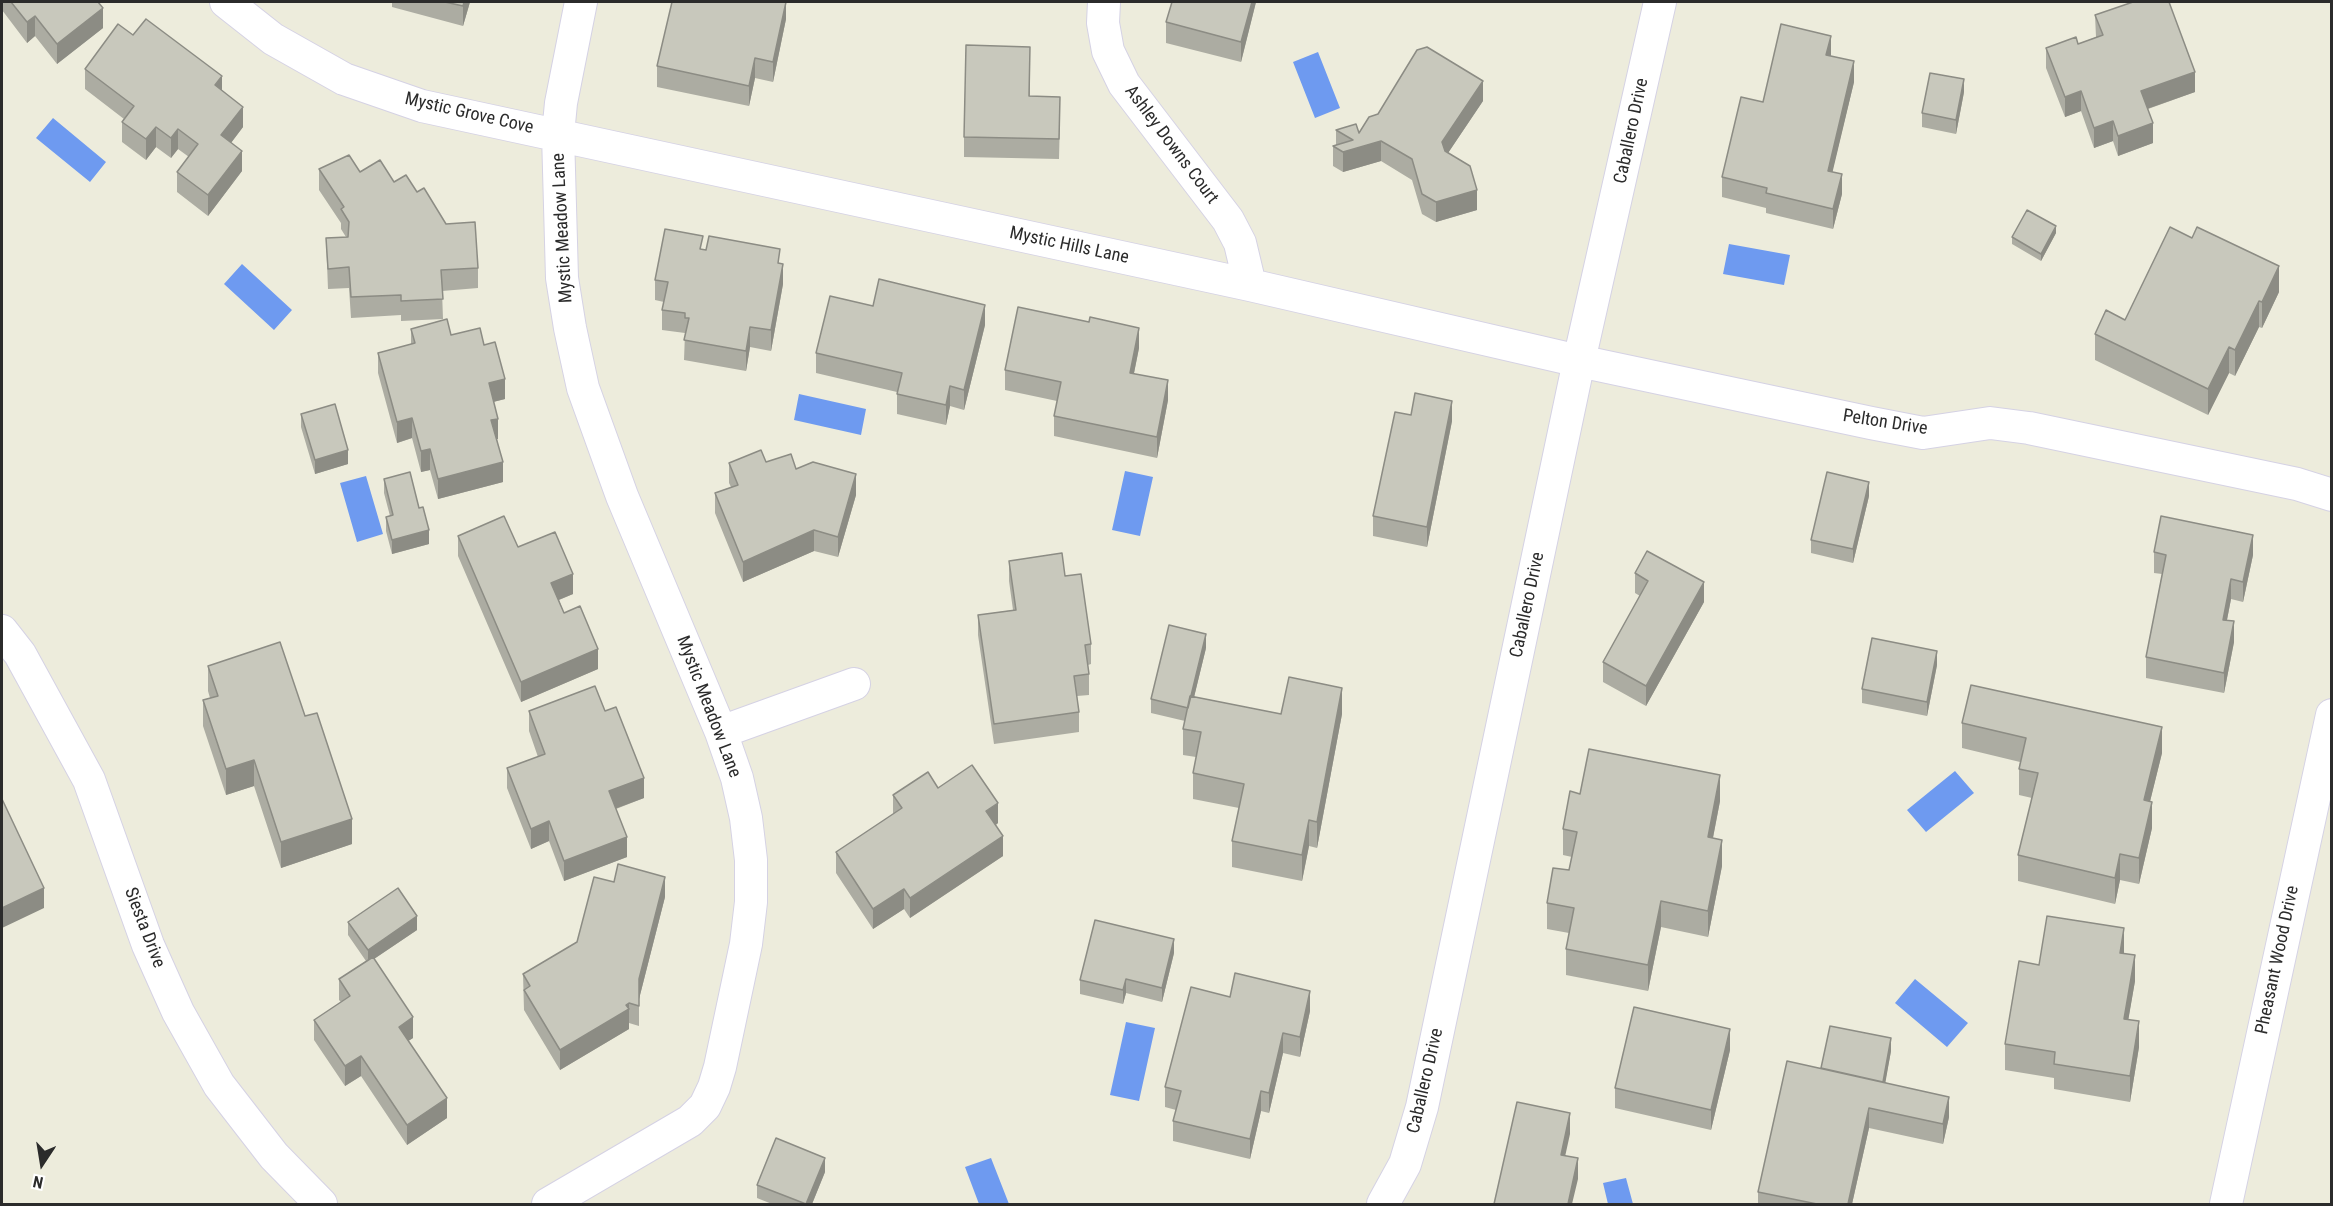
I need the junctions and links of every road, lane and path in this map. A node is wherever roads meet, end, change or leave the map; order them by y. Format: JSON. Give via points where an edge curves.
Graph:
{"nodes":[{"id":1,"x":226,"y":2,"type":"edge"},
{"id":2,"x":581,"y":2,"type":"edge"},
{"id":3,"x":1104,"y":2,"type":"edge"},
{"id":4,"x":1660,"y":2,"type":"edge"},
{"id":5,"x":558,"y":134,"type":"junction"},
{"id":6,"x":1250,"y":285,"type":"junction"},
{"id":7,"x":1579,"y":361,"type":"junction"},
{"id":8,"x":2331,"y":495,"type":"edge"},
{"id":9,"x":2,"y":631,"type":"edge"},
{"id":10,"x":854,"y":684,"type":"dead end"},
{"id":11,"x":2331,"y":715,"type":"edge"},
{"id":12,"x":721,"y":732,"type":"junction"},
{"id":13,"x":321,"y":1204,"type":"edge"},
{"id":14,"x":548,"y":1204,"type":"edge"},
{"id":15,"x":1383,"y":1204,"type":"edge"},
{"id":16,"x":2226,"y":1204,"type":"edge"}],
"edges":[{"from":1,"to":5,"type":"street","name":"Mystic Grove Cove","via":[[273,39],[344,79],[422,106]]},
{"from":2,"to":5,"type":"street","name":"Mystic Meadow Lane"},
{"from":3,"to":6,"type":"street","name":"Ashley Downs Court","via":[[1108,51],[1124,84],[1228,220],[1240,243]]},
{"from":4,"to":7,"type":"street","name":"Caballero Drive"},
{"from":5,"to":6,"type":"street","name":"Mystic Hills Lane"},
{"from":5,"to":12,"type":"street","name":"Mystic Meadow Lane","via":[[562,278],[583,388],[622,495]]},
{"from":6,"to":7,"type":"street","name":"Mystic Hills Lane"},
{"from":7,"to":8,"type":"street","name":"Pelton Drive","via":[[1923,432],[1990,423],[2029,428],[2297,483]]},
{"from":7,"to":15,"type":"street","name":"Caballero Drive","via":[[1422,1107],[1405,1164]]},
{"from":9,"to":13,"type":"street","name":"Siesta Drive","via":[[25,663],[89,780],[148,945],[178,1011],[219,1085],[274,1156]]},
{"from":10,"to":12,"type":"street"},
{"from":11,"to":16,"type":"street","name":"Pheasant Wood Drive"},
{"from":12,"to":14,"type":"street","name":"Mystic Meadow Lane","via":[[746,818],[751,902],[746,944],[714,1087],[705,1106],[690,1121]]}]}
